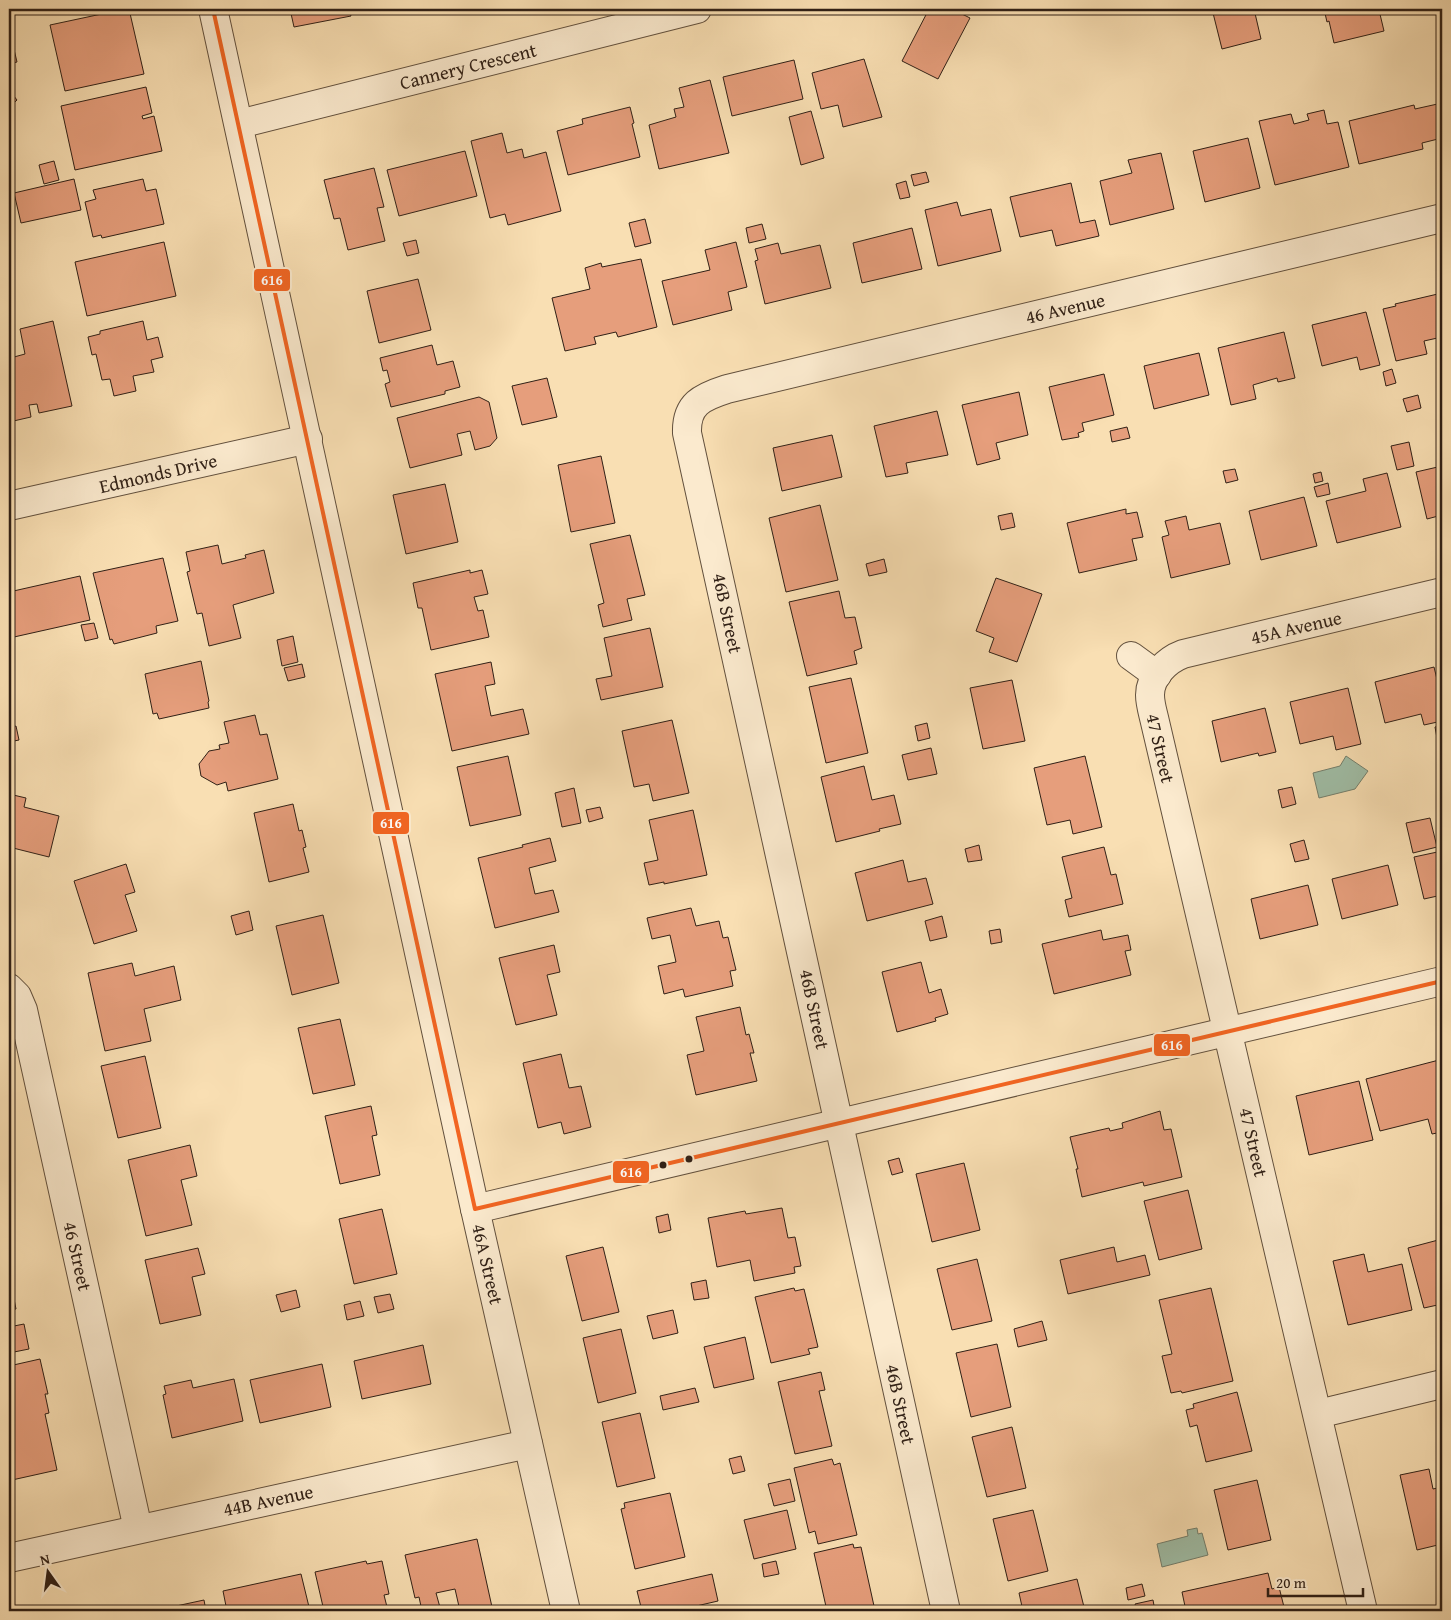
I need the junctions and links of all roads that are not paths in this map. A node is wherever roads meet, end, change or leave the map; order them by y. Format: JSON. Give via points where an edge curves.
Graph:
{"nodes":[{"id":1,"x":213,"y":9,"type":"edge"},
{"id":2,"x":697,"y":9,"type":"edge"},
{"id":3,"x":602,"y":20,"type":"edge"},
{"id":4,"x":239,"y":124,"type":"junction"},
{"id":5,"x":1442,"y":218,"type":"edge"},
{"id":6,"x":693,"y":408,"type":"joint"},
{"id":7,"x":308,"y":439,"type":"junction"},
{"id":8,"x":9,"y":506,"type":"edge"},
{"id":9,"x":1442,"y":592,"type":"edge"},
{"id":10,"x":1131,"y":656,"type":"dead end"},
{"id":11,"x":1157,"y":674,"type":"junction"},
{"id":12,"x":1442,"y":981,"type":"edge"},
{"id":13,"x":9,"y":988,"type":"edge"},
{"id":14,"x":1228,"y":1031,"type":"junction"},
{"id":15,"x":840,"y":1123,"type":"junction"},
{"id":16,"x":475,"y":1209,"type":"junction"},
{"id":17,"x":1442,"y":1384,"type":"edge"},
{"id":18,"x":1318,"y":1414,"type":"junction"},
{"id":19,"x":528,"y":1444,"type":"junction"},
{"id":20,"x":138,"y":1529,"type":"junction"},
{"id":21,"x":9,"y":1558,"type":"edge"},
{"id":22,"x":566,"y":1611,"type":"edge"},
{"id":23,"x":946,"y":1611,"type":"edge"},
{"id":24,"x":1363,"y":1611,"type":"edge"}],
"edges":[{"from":1,"to":4,"type":"street","name":"46A Street"},
{"from":2,"to":3,"type":"street","name":"Cannery Crescent"},
{"from":3,"to":4,"type":"street","name":"Cannery Crescent"},
{"from":4,"to":7,"type":"street","name":"46A Street"},
{"from":5,"to":6,"type":"street","name":"46 Avenue","via":[[727,389],[712,394]]},
{"from":6,"to":15,"type":"street","name":"46B Street","via":[[688,416],[687,433]]},
{"from":7,"to":8,"type":"street","name":"Edmonds Drive"},
{"from":7,"to":16,"type":"street","name":"46A Street"},
{"from":9,"to":11,"type":"street","name":"45A Avenue","via":[[1183,654],[1173,658]]},
{"from":10,"to":11,"type":"street"},
{"from":11,"to":14,"type":"street","name":"47 Street","via":[[1150,703]]},
{"from":12,"to":14,"type":"street"},
{"from":13,"to":20,"type":"street","name":"46 Street","via":[[23,1010]]},
{"from":14,"to":15,"type":"street"},
{"from":14,"to":18,"type":"street","name":"47 Street"},
{"from":15,"to":16,"type":"street"},
{"from":15,"to":23,"type":"street","name":"46B Street"},
{"from":16,"to":19,"type":"street","name":"46A Street"},
{"from":17,"to":18,"type":"street"},
{"from":18,"to":24,"type":"street","name":"47 Street"},
{"from":19,"to":20,"type":"street","name":"44B Avenue"},
{"from":19,"to":22,"type":"street","name":"46A Street"},
{"from":20,"to":21,"type":"street","name":"44B Avenue"}]}
